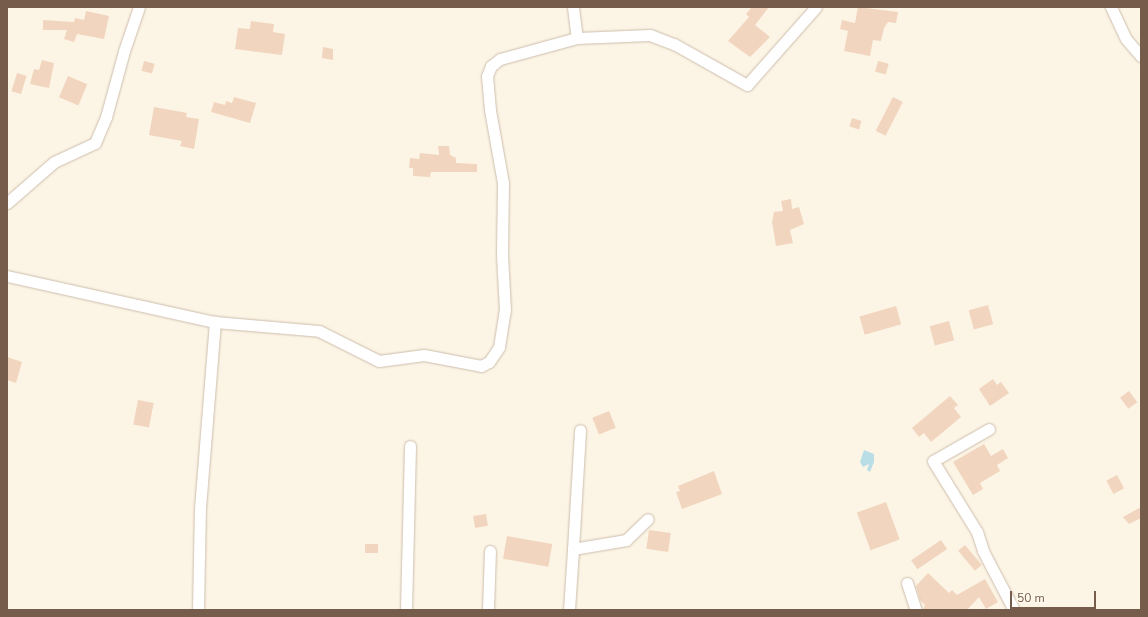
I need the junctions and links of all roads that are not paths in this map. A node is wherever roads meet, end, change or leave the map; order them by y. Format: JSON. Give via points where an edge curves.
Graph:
{"nodes":[{"id":1,"x":139,"y":7,"type":"edge"},
{"id":2,"x":573,"y":7,"type":"edge"},
{"id":3,"x":816,"y":7,"type":"edge"},
{"id":4,"x":1111,"y":7,"type":"edge"},
{"id":5,"x":577,"y":38,"type":"junction"},
{"id":6,"x":1141,"y":56,"type":"edge"},
{"id":7,"x":7,"y":203,"type":"edge"},
{"id":8,"x":7,"y":276,"type":"edge"},
{"id":9,"x":215,"y":322,"type":"junction"},
{"id":10,"x":989,"y":429,"type":"dead end"},
{"id":11,"x":580,"y":430,"type":"dead end"},
{"id":12,"x":410,"y":446,"type":"dead end"},
{"id":13,"x":648,"y":519,"type":"dead end"},
{"id":14,"x":573,"y":548,"type":"junction"},
{"id":15,"x":490,"y":551,"type":"dead end"},
{"id":16,"x":907,"y":584,"type":"dead end"},
{"id":17,"x":198,"y":610,"type":"edge"},
{"id":18,"x":406,"y":610,"type":"edge"},
{"id":19,"x":488,"y":610,"type":"edge"},
{"id":20,"x":569,"y":610,"type":"edge"},
{"id":21,"x":916,"y":610,"type":"edge"},
{"id":22,"x":1014,"y":610,"type":"edge"}],
"edges":[{"from":1,"to":7,"type":"street","via":[[106,118],[95,143],[54,162]]},
{"from":2,"to":5,"type":"street"},
{"from":3,"to":5,"type":"street","via":[[747,85],[674,44],[650,35]]},
{"from":4,"to":6,"type":"street","via":[[1126,39]]},
{"from":5,"to":9,"type":"street","via":[[500,59],[491,66],[487,76],[490,110],[503,183],[502,254],[505,310],[499,347],[489,362],[474,366],[424,356],[378,361],[319,332]]},
{"from":8,"to":9,"type":"street"},
{"from":9,"to":17,"type":"street","via":[[200,516]]},
{"from":10,"to":22,"type":"street","via":[[933,461],[977,532],[983,551]]},
{"from":11,"to":14,"type":"street"},
{"from":12,"to":18,"type":"street"},
{"from":13,"to":14,"type":"street","via":[[626,540]]},
{"from":14,"to":20,"type":"street"},
{"from":15,"to":19,"type":"street"},
{"from":16,"to":21,"type":"street"}]}
